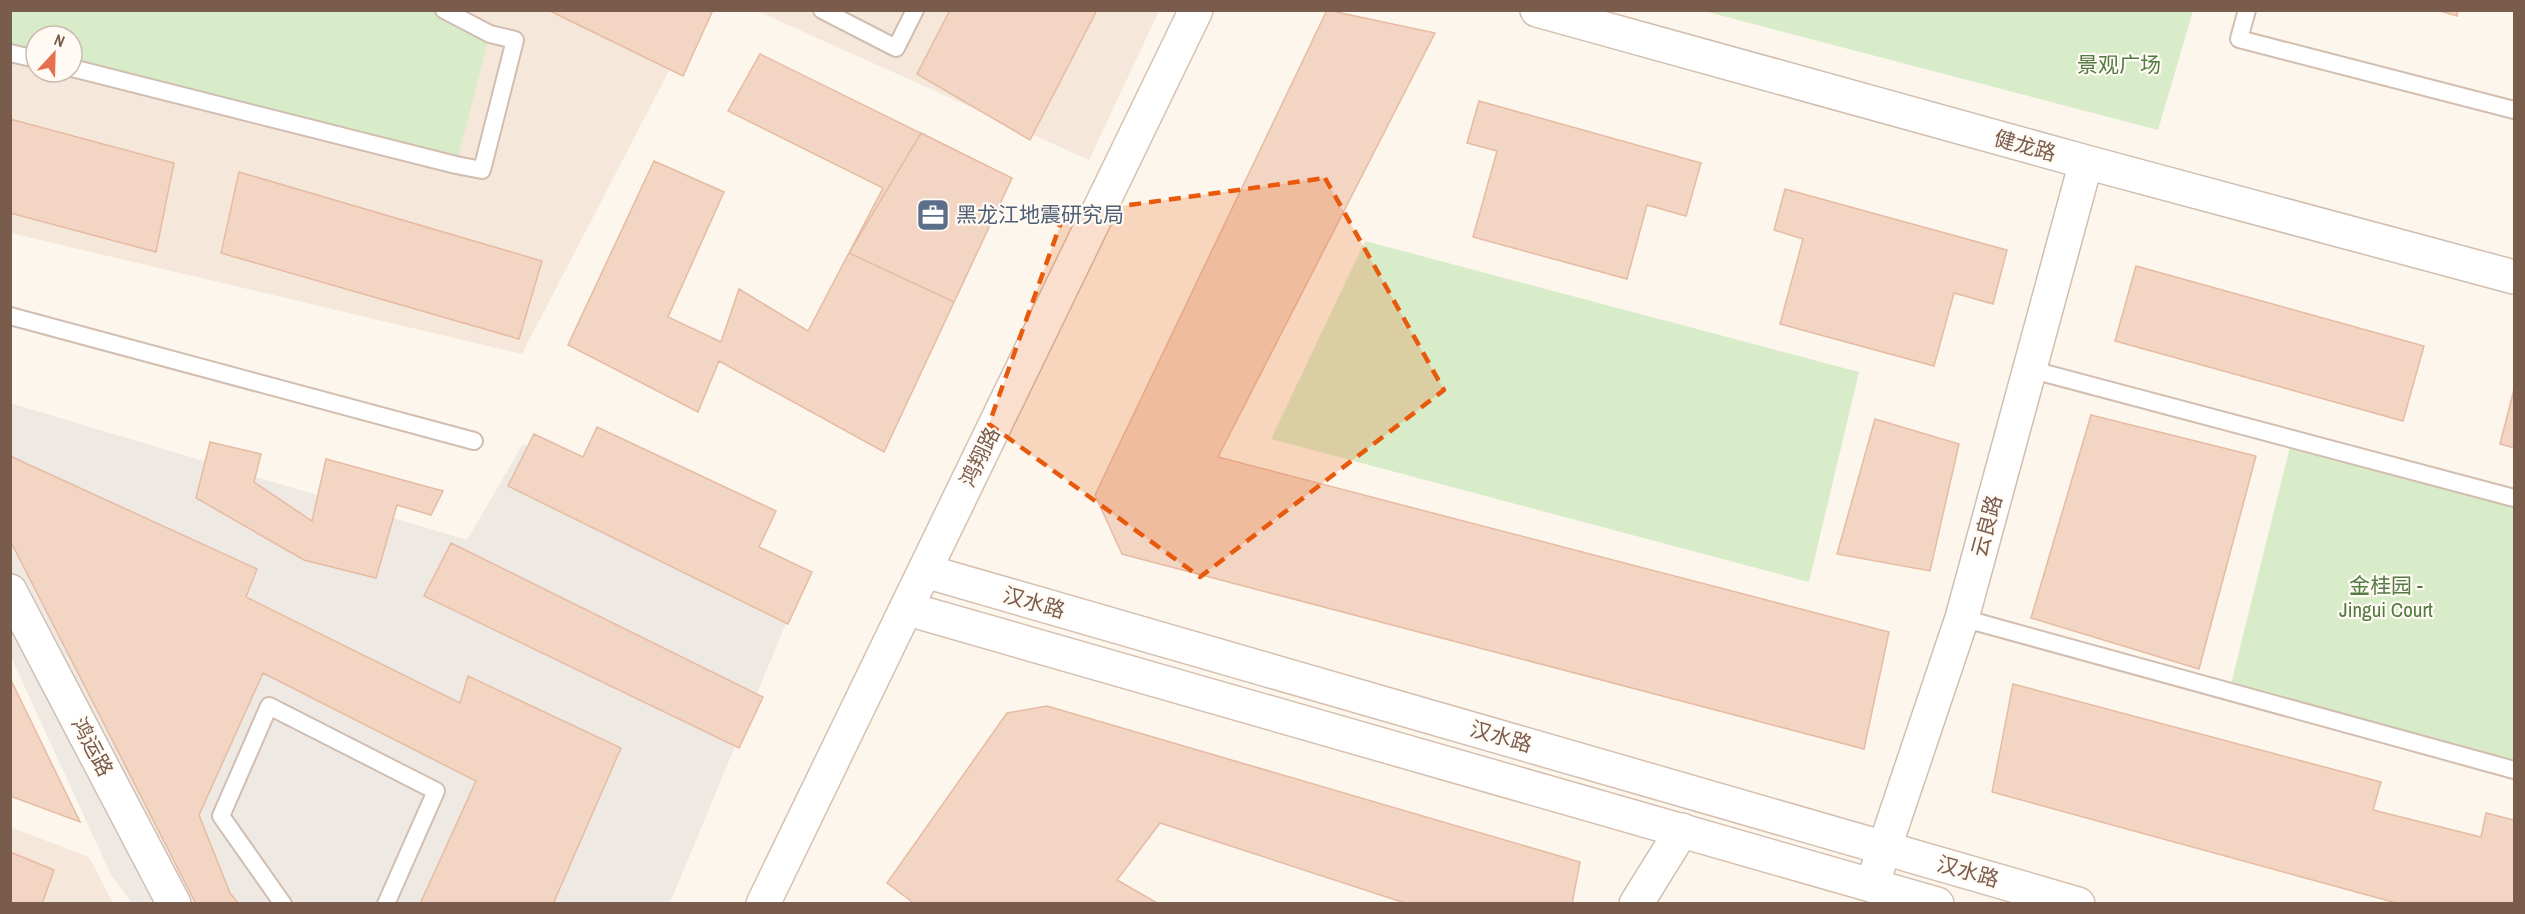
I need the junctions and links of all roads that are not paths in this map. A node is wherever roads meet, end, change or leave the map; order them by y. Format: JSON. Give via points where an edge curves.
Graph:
{"nodes":[{"id":1,"x":444,"y":10,"type":"edge"},
{"id":2,"x":822,"y":10,"type":"edge"},
{"id":3,"x":915,"y":10,"type":"edge"},
{"id":4,"x":1196,"y":10,"type":"edge"},
{"id":5,"x":1537,"y":10,"type":"edge"},
{"id":6,"x":2247,"y":10,"type":"edge"},
{"id":7,"x":84,"y":71,"type":"edge"},
{"id":8,"x":2514,"y":110,"type":"edge"},
{"id":9,"x":2086,"y":162,"type":"junction"},
{"id":10,"x":2514,"y":277,"type":"edge"},
{"id":11,"x":10,"y":316,"type":"edge"},
{"id":12,"x":2030,"y":369,"type":"junction"},
{"id":13,"x":474,"y":441,"type":"dead end"},
{"id":14,"x":2514,"y":498,"type":"edge"},
{"id":15,"x":925,"y":571,"type":"junction"},
{"id":16,"x":10,"y":591,"type":"edge"},
{"id":17,"x":908,"y":609,"type":"junction"},
{"id":18,"x":1962,"y":618,"type":"junction"},
{"id":19,"x":2514,"y":770,"type":"edge"},
{"id":20,"x":1682,"y":830,"type":"junction"},
{"id":21,"x":1885,"y":848,"type":"junction"},
{"id":22,"x":1872,"y":885,"type":"junction"},
{"id":23,"x":767,"y":902,"type":"edge"},
{"id":24,"x":173,"y":903,"type":"edge"},
{"id":25,"x":283,"y":903,"type":"edge"},
{"id":26,"x":386,"y":903,"type":"edge"},
{"id":27,"x":1636,"y":903,"type":"edge"},
{"id":28,"x":1937,"y":903,"type":"edge"},
{"id":29,"x":2078,"y":903,"type":"edge"}],
"edges":[{"from":1,"to":7,"type":"lane","via":[[490,34],[515,40],[482,170]]},
{"from":2,"to":3,"type":"lane","via":[[896,48]]},
{"from":4,"to":15,"type":"main road","name":"鸿翔路"},
{"from":5,"to":9,"type":"main road","name":"健龙路"},
{"from":6,"to":8,"type":"lane","via":[[2240,39]]},
{"from":9,"to":10,"type":"main road","name":"健龙路"},
{"from":9,"to":12,"type":"main road","name":"云良路"},
{"from":11,"to":13,"type":"lane"},
{"from":12,"to":14,"type":"lane"},
{"from":12,"to":18,"type":"main road","name":"云良路"},
{"from":15,"to":17,"type":"main road","name":"鸿翔路"},
{"from":15,"to":21,"type":"main road","name":"汉水路"},
{"from":16,"to":24,"type":"main road","name":"鸿运路"},
{"from":17,"to":20,"type":"main road","name":"汉水路"},
{"from":17,"to":23,"type":"main road","name":"鸿翔路"},
{"from":18,"to":19,"type":"lane"},
{"from":18,"to":21,"type":"main road","name":"云良路"},
{"from":20,"to":22,"type":"main road","name":"汉水路"},
{"from":20,"to":27,"type":"main road"},
{"from":21,"to":22,"type":"main road","name":"云良路"},
{"from":21,"to":29,"type":"main road","name":"汉水路"},
{"from":22,"to":28,"type":"main road","name":"汉水路"},
{"from":25,"to":26,"type":"lane","via":[[221,816],[269,706],[436,791]]}]}
